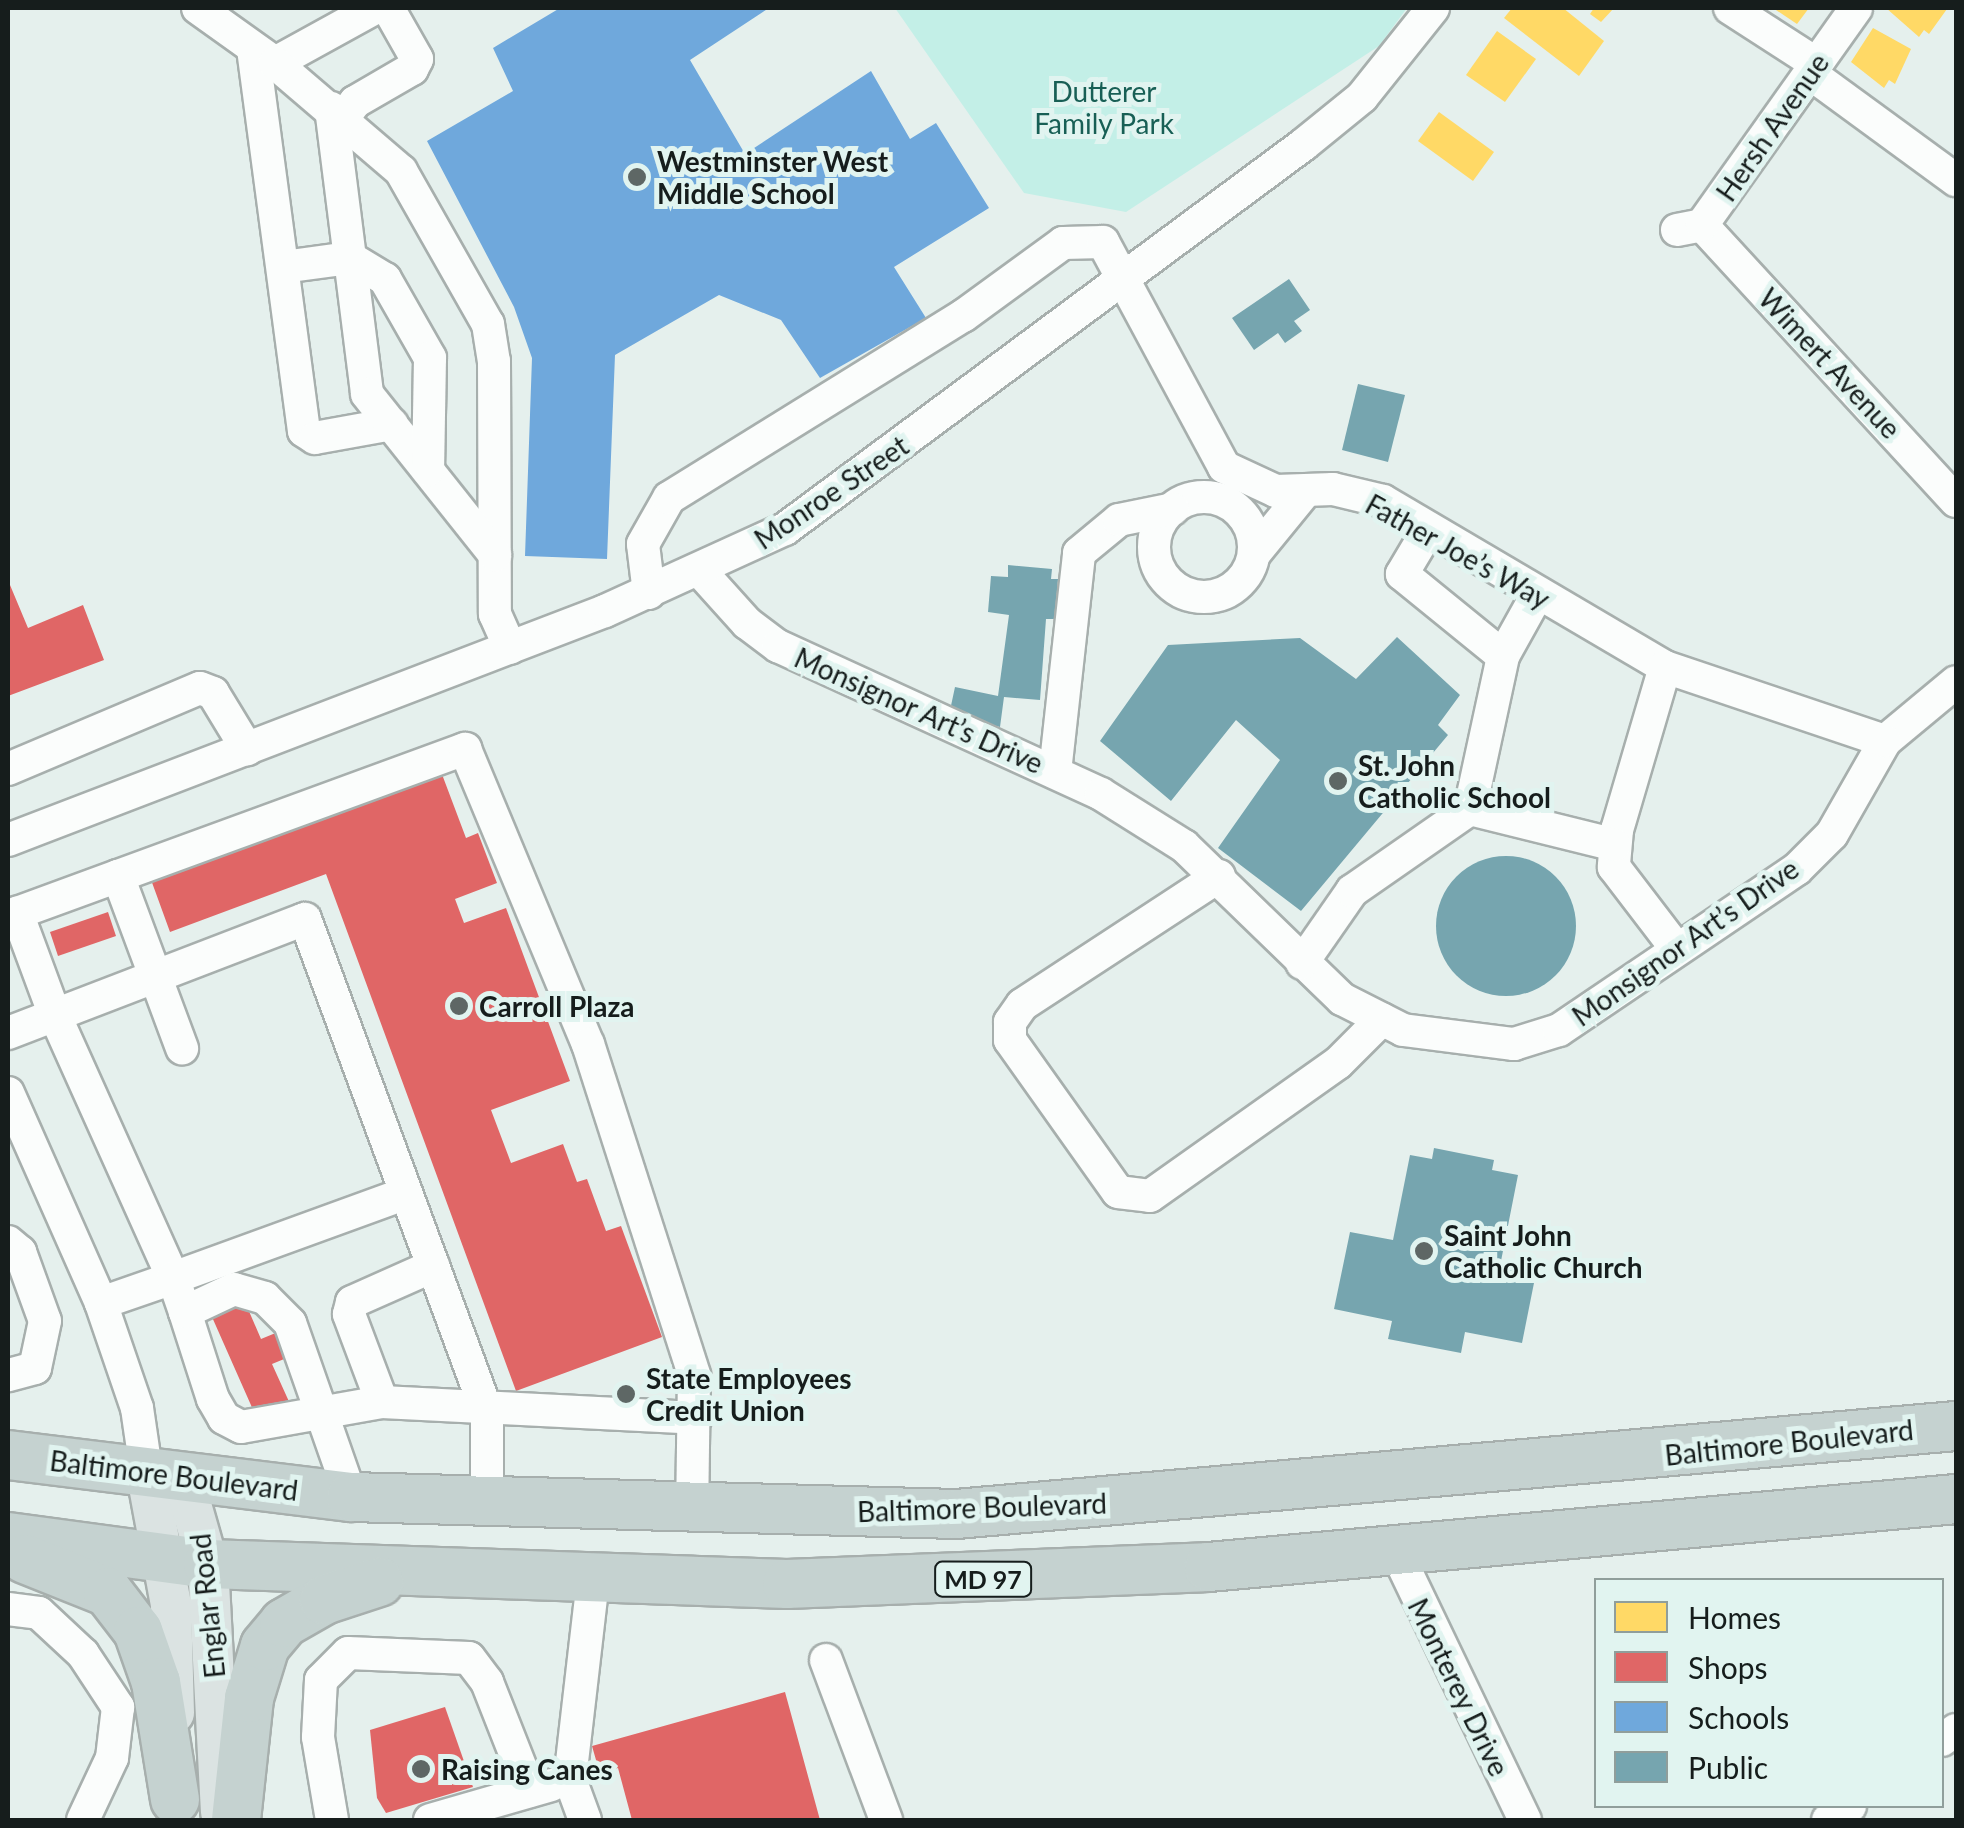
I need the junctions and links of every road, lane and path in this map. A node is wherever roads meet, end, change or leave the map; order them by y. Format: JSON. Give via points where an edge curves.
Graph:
{"nodes":[{"id":1,"x":198,"y":8,"type":"edge"},
{"id":2,"x":375,"y":8,"type":"edge"},
{"id":3,"x":388,"y":8,"type":"edge"},
{"id":4,"x":1433,"y":8,"type":"edge"},
{"id":5,"x":1730,"y":8,"type":"edge"},
{"id":6,"x":1856,"y":8,"type":"edge"},
{"id":7,"x":264,"y":56,"type":"junction"},
{"id":8,"x":1814,"y":69,"type":"junction"},
{"id":9,"x":337,"y":113,"type":"junction"},
{"id":10,"x":1951,"y":164,"type":"edge"},
{"id":11,"x":1690,"y":228,"type":"joint"},
{"id":12,"x":350,"y":258,"type":"junction"},
{"id":13,"x":282,"y":267,"type":"junction"},
{"id":14,"x":1121,"y":278,"type":"junction"},
{"id":15,"x":392,"y":424,"type":"junction"},
{"id":16,"x":428,"y":470,"type":"junction"},
{"id":17,"x":1236,"y":474,"type":"junction"},
{"id":18,"x":1304,"y":493,"type":"junction"},
{"id":19,"x":1956,"y":502,"type":"edge"},
{"id":20,"x":1188,"y":503,"type":"junction"},
{"id":21,"x":1427,"y":532,"type":"junction"},
{"id":22,"x":495,"y":554,"type":"junction"},
{"id":23,"x":1254,"y":554,"type":"junction"},
{"id":24,"x":702,"y":572,"type":"junction"},
{"id":25,"x":649,"y":593,"type":"junction"},
{"id":26,"x":1537,"y":595,"type":"junction"},
{"id":27,"x":510,"y":648,"type":"junction"},
{"id":28,"x":1503,"y":656,"type":"junction"},
{"id":29,"x":1665,"y":667,"type":"junction"},
{"id":30,"x":1956,"y":682,"type":"edge"},
{"id":31,"x":1885,"y":742,"type":"junction"},
{"id":32,"x":247,"y":749,"type":"junction"},
{"id":33,"x":8,"y":769,"type":"edge"},
{"id":34,"x":1055,"y":772,"type":"junction"},
{"id":35,"x":1470,"y":808,"type":"junction"},
{"id":36,"x":8,"y":840,"type":"edge"},
{"id":37,"x":1615,"y":846,"type":"junction"},
{"id":38,"x":118,"y":876,"type":"junction"},
{"id":39,"x":1219,"y":876,"type":"junction"},
{"id":40,"x":1676,"y":948,"type":"junction"},
{"id":41,"x":1302,"y":963,"type":"junction"},
{"id":42,"x":155,"y":974,"type":"junction"},
{"id":43,"x":54,"y":1013,"type":"junction"},
{"id":44,"x":1382,"y":1019,"type":"junction"},
{"id":45,"x":8,"y":1033,"type":"edge"},
{"id":46,"x":182,"y":1048,"type":"dead end"},
{"id":47,"x":8,"y":1093,"type":"edge"},
{"id":48,"x":8,"y":1160,"type":"edge"},
{"id":49,"x":41,"y":1163,"type":"junction"},
{"id":50,"x":406,"y":1192,"type":"junction"},
{"id":51,"x":8,"y":1242,"type":"edge"},
{"id":52,"x":433,"y":1266,"type":"junction"},
{"id":53,"x":173,"y":1278,"type":"junction"},
{"id":54,"x":102,"y":1302,"type":"junction"},
{"id":55,"x":184,"y":1312,"type":"junction"},
{"id":56,"x":8,"y":1375,"type":"edge"},
{"id":57,"x":382,"y":1402,"type":"junction"},
{"id":58,"x":487,"y":1412,"type":"junction"},
{"id":59,"x":325,"y":1416,"type":"junction"},
{"id":60,"x":696,"y":1418,"type":"junction"},
{"id":61,"x":1956,"y":1426,"type":"edge"},
{"id":62,"x":8,"y":1455,"type":"edge"},
{"id":63,"x":164,"y":1471,"type":"junction"},
{"id":64,"x":351,"y":1497,"type":"junction"},
{"id":65,"x":1956,"y":1499,"type":"edge"},
{"id":66,"x":487,"y":1504,"type":"junction"},
{"id":67,"x":692,"y":1512,"type":"junction"},
{"id":68,"x":8,"y":1537,"type":"edge"},
{"id":69,"x":1397,"y":1553,"type":"junction"},
{"id":70,"x":8,"y":1554,"type":"edge"},
{"id":71,"x":186,"y":1561,"type":"junction"},
{"id":72,"x":444,"y":1574,"type":"junction"},
{"id":73,"x":593,"y":1580,"type":"junction"},
{"id":74,"x":8,"y":1609,"type":"edge"},
{"id":75,"x":826,"y":1660,"type":"dead end"},
{"id":76,"x":570,"y":1780,"type":"junction"},
{"id":77,"x":530,"y":1791,"type":"junction"},
{"id":78,"x":176,"y":1810,"type":"edge"},
{"id":79,"x":75,"y":1818,"type":"edge"},
{"id":80,"x":221,"y":1820,"type":"edge"},
{"id":81,"x":236,"y":1820,"type":"edge"},
{"id":82,"x":332,"y":1820,"type":"edge"},
{"id":83,"x":430,"y":1820,"type":"edge"},
{"id":84,"x":585,"y":1820,"type":"edge"},
{"id":85,"x":886,"y":1820,"type":"edge"},
{"id":86,"x":1526,"y":1820,"type":"edge"}],
"edges":[{"from":1,"to":7,"type":"street"},
{"from":2,"to":7,"type":"street"},
{"from":3,"to":9,"type":"street","via":[[417,59],[412,70]]},
{"from":4,"to":14,"type":"street","name":"Monroe Street","via":[[1362,96]]},
{"from":5,"to":8,"type":"street"},
{"from":6,"to":8,"type":"street","name":"Hersh Avenue"},
{"from":7,"to":9,"type":"street"},
{"from":7,"to":13,"type":"street"},
{"from":8,"to":10,"type":"street"},
{"from":8,"to":11,"type":"street","name":"Hersh Avenue"},
{"from":9,"to":12,"type":"street"},
{"from":9,"to":22,"type":"street","via":[[401,171],[488,324]]},
{"from":11,"to":19,"type":"street","name":"Wimert Avenue"},
{"from":12,"to":13,"type":"street"},
{"from":12,"to":15,"type":"street","via":[[368,394]]},
{"from":12,"to":16,"type":"street","via":[[385,280],[430,358]]},
{"from":13,"to":15,"type":"street","via":[[304,431],[314,438]]},
{"from":14,"to":17,"type":"street","name":"Father Joe’s Way","via":[[1205,443]]},
{"from":14,"to":24,"type":"street","name":"Monroe Street","via":[[785,529]]},
{"from":14,"to":25,"type":"street","name":"Father Joe’s Way","via":[[1103,242],[1063,243],[963,316],[669,498],[643,544]]},
{"from":15,"to":16,"type":"street"},
{"from":16,"to":22,"type":"street"},
{"from":17,"to":18,"type":"street","name":"Father Joe’s Way","via":[[1276,491]]},
{"from":17,"to":20,"type":"street"},
{"from":18,"to":21,"type":"street","name":"Father Joe’s Way","via":[[1361,494]]},
{"from":18,"to":23,"type":"street"},
{"from":20,"to":23,"type":"street","via":[[1220,500],[1247,520]]},
{"from":20,"to":23,"type":"street","via":[[1154,546],[1157,563],[1176,588],[1191,596],[1225,593],[1240,583]]},
{"from":20,"to":34,"type":"street","via":[[1119,520],[1079,554]]},
{"from":21,"to":26,"type":"street","name":"Father Joe’s Way"},
{"from":21,"to":28,"type":"street","via":[[1402,574]]},
{"from":22,"to":27,"type":"street","via":[[495,614]]},
{"from":24,"to":25,"type":"street","name":"Monroe Street"},
{"from":24,"to":34,"type":"street","name":"Monsignor Art’s Drive","via":[[747,623],[778,646]]},
{"from":25,"to":27,"type":"street","name":"Monroe Street"},
{"from":26,"to":28,"type":"street"},
{"from":26,"to":29,"type":"street","name":"Father Joe’s Way"},
{"from":27,"to":32,"type":"street","name":"Monroe Street"},
{"from":28,"to":35,"type":"street"},
{"from":29,"to":31,"type":"street","name":"Father Joe’s Way"},
{"from":29,"to":37,"type":"street"},
{"from":30,"to":31,"type":"street","name":"Monsignor Art’s Drive"},
{"from":31,"to":40,"type":"street","name":"Monsignor Art’s Drive","via":[[1832,834],[1796,868]]},
{"from":32,"to":33,"type":"street","via":[[213,692],[200,688]]},
{"from":32,"to":36,"type":"street","name":"Monroe Street"},
{"from":34,"to":39,"type":"street","name":"Monsignor Art’s Drive","via":[[1184,846]]},
{"from":35,"to":37,"type":"street"},
{"from":35,"to":41,"type":"street","via":[[1352,891]]},
{"from":37,"to":40,"type":"street","via":[[1614,867]]},
{"from":38,"to":42,"type":"street"},
{"from":38,"to":43,"type":"street","via":[[17,913]]},
{"from":38,"to":60,"type":"street","via":[[465,749],[588,1044],[694,1375]]},
{"from":39,"to":41,"type":"street","name":"Monsignor Art’s Drive"},
{"from":39,"to":44,"type":"street","via":[[1022,1004],[1010,1022],[1010,1040],[1118,1192],[1150,1196],[1352,1052]]},
{"from":40,"to":44,"type":"street","name":"Monsignor Art’s Drive","via":[[1559,1030],[1514,1044],[1403,1030]]},
{"from":41,"to":44,"type":"street","name":"Monsignor Art’s Drive","via":[[1342,999]]},
{"from":42,"to":43,"type":"street"},
{"from":42,"to":46,"type":"street"},
{"from":42,"to":50,"type":"street","via":[[304,919]]},
{"from":43,"to":45,"type":"street"},
{"from":43,"to":53,"type":"street"},
{"from":47,"to":49,"type":"street","name":"Englar Road"},
{"from":48,"to":49,"type":"street"},
{"from":49,"to":54,"type":"street","name":"Englar Road"},
{"from":50,"to":52,"type":"street"},
{"from":50,"to":53,"type":"street"},
{"from":51,"to":56,"type":"street","via":[[20,1252],[45,1321],[35,1368]]},
{"from":52,"to":57,"type":"street","via":[[352,1302],[349,1314]]},
{"from":52,"to":58,"type":"street"},
{"from":53,"to":54,"type":"street"},
{"from":53,"to":55,"type":"street"},
{"from":54,"to":63,"type":"street","name":"Englar Road"},
{"from":55,"to":59,"type":"street","via":[[224,1418],[241,1426]]},
{"from":55,"to":59,"type":"street","via":[[234,1289],[265,1298],[290,1323]]},
{"from":57,"to":58,"type":"street"},
{"from":57,"to":59,"type":"street"},
{"from":58,"to":60,"type":"street"},
{"from":58,"to":66,"type":"street"},
{"from":59,"to":64,"type":"street"},
{"from":60,"to":67,"type":"street"},
{"from":61,"to":67,"type":"highway","name":"Baltimore Boulevard","via":[[975,1513]]},
{"from":62,"to":63,"type":"highway","name":"Baltimore Boulevard"},
{"from":63,"to":64,"type":"highway","name":"Baltimore Boulevard"},
{"from":63,"to":71,"type":"main road","name":"Englar Road"},
{"from":64,"to":66,"type":"highway","name":"Baltimore Boulevard"},
{"from":65,"to":69,"type":"highway","number":"MD 97"},
{"from":66,"to":67,"type":"highway","name":"Baltimore Boulevard"},
{"from":68,"to":71,"type":"highway","number":"MD 97"},
{"from":69,"to":73,"type":"highway","number":"MD 97","via":[[1050,1578]]},
{"from":69,"to":86,"type":"street","name":"Monterey Drive"},
{"from":70,"to":78,"type":"highway","via":[[118,1601],[138,1631],[156,1682]]},
{"from":71,"to":72,"type":"highway","number":"MD 97"},
{"from":71,"to":78,"type":"main road","name":"Englar Road","via":[[173,1628]]},
{"from":71,"to":80,"type":"main road","name":"Englar Road"},
{"from":72,"to":73,"type":"highway","number":"MD 97"},
{"from":72,"to":81,"type":"highway","via":[[392,1578],[324,1600],[284,1623],[266,1646],[249,1698]]},
{"from":73,"to":76,"type":"street"},
{"from":74,"to":79,"type":"street","via":[[39,1613],[83,1654],[118,1706],[112,1758]]},
{"from":75,"to":85,"type":"street"},
{"from":76,"to":77,"type":"street"},
{"from":76,"to":84,"type":"street"},
{"from":77,"to":82,"type":"street","via":[[486,1682],[468,1658],[348,1653],[321,1680],[318,1736]]},
{"from":77,"to":83,"type":"street"}]}
